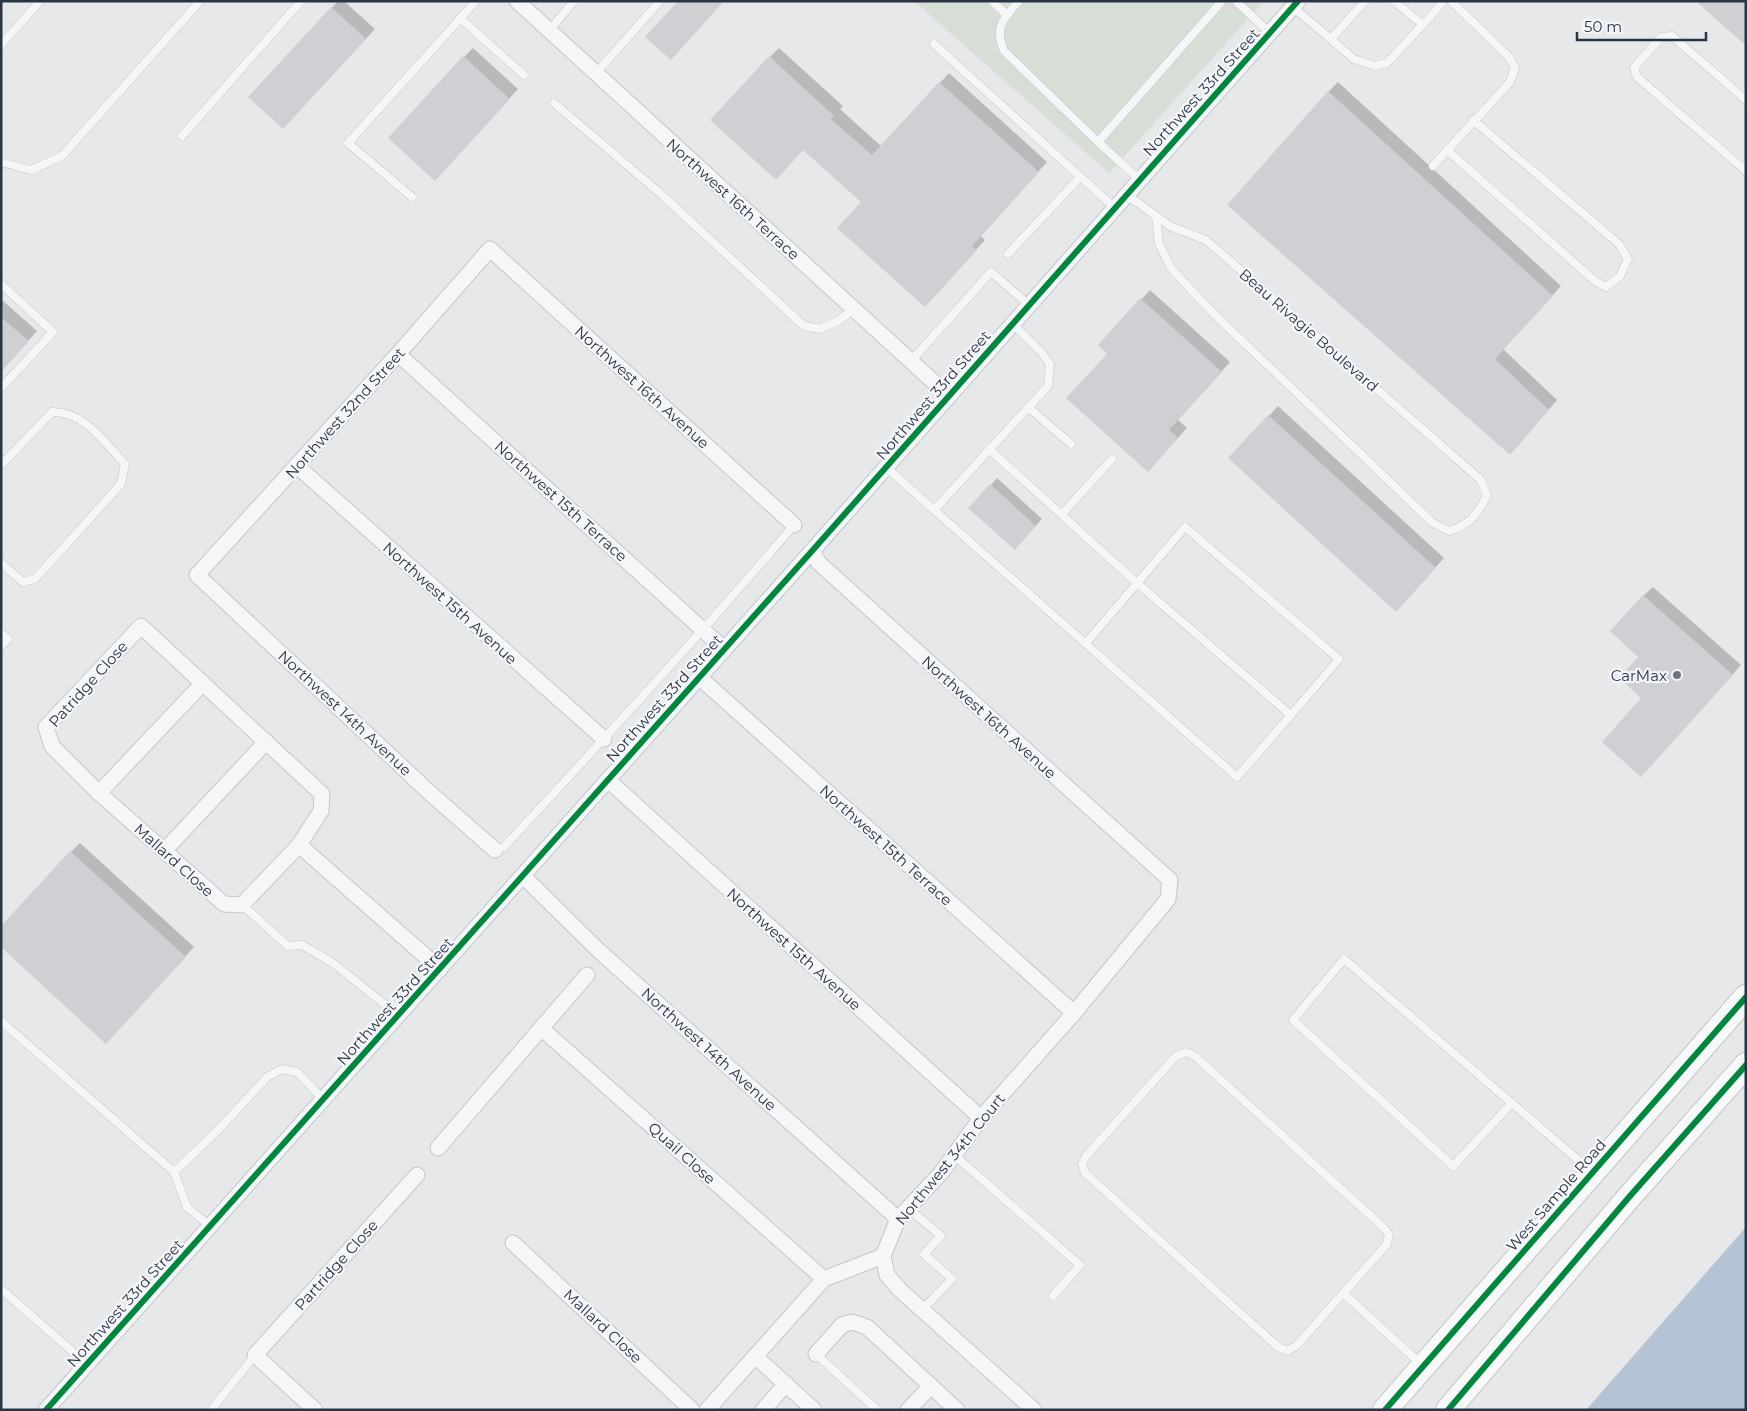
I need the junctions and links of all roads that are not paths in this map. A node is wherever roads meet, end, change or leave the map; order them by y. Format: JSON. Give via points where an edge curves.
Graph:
{"nodes":[{"id":1,"x":40,"y":1,"type":"edge"},
{"id":2,"x":200,"y":1,"type":"edge"},
{"id":3,"x":301,"y":1,"type":"edge"},
{"id":4,"x":476,"y":1,"type":"edge"},
{"id":5,"x":517,"y":1,"type":"edge"},
{"id":6,"x":574,"y":1,"type":"edge"},
{"id":7,"x":660,"y":1,"type":"edge"},
{"id":8,"x":992,"y":1,"type":"edge"},
{"id":9,"x":1019,"y":1,"type":"edge"},
{"id":10,"x":1222,"y":1,"type":"edge"},
{"id":11,"x":1236,"y":1,"type":"edge"},
{"id":12,"x":1365,"y":1,"type":"edge"},
{"id":13,"x":1394,"y":1,"type":"edge"},
{"id":14,"x":1443,"y":1,"type":"edge"},
{"id":15,"x":1451,"y":1,"type":"edge"},
{"id":16,"x":1296,"y":4,"type":"edge"},
{"id":17,"x":1007,"y":15,"type":"junction"},
{"id":18,"x":460,"y":18,"type":"junction"},
{"id":19,"x":1423,"y":25,"type":"junction"},
{"id":20,"x":549,"y":31,"type":"junction"},
{"id":21,"x":1270,"y":33,"type":"junction"},
{"id":22,"x":1331,"y":39,"type":"junction"},
{"id":23,"x":934,"y":44,"type":"dead end"},
{"id":24,"x":1,"y":45,"type":"edge"},
{"id":25,"x":596,"y":73,"type":"junction"},
{"id":26,"x":524,"y":75,"type":"dead end"},
{"id":27,"x":1746,"y":100,"type":"edge"},
{"id":28,"x":554,"y":103,"type":"dead end"},
{"id":29,"x":1473,"y":120,"type":"junction"},
{"id":30,"x":182,"y":136,"type":"dead end"},
{"id":31,"x":1098,"y":142,"type":"junction"},
{"id":32,"x":1447,"y":150,"type":"junction"},
{"id":33,"x":1,"y":162,"type":"edge"},
{"id":34,"x":1433,"y":166,"type":"dead end"},
{"id":35,"x":1746,"y":171,"type":"edge"},
{"id":36,"x":1080,"y":176,"type":"junction"},
{"id":37,"x":1140,"y":180,"type":"junction"},
{"id":38,"x":1127,"y":195,"type":"junction"},
{"id":39,"x":412,"y":197,"type":"dead end"},
{"id":40,"x":1115,"y":208,"type":"junction"},
{"id":41,"x":1156,"y":216,"type":"junction"},
{"id":42,"x":490,"y":249,"type":"joint"},
{"id":43,"x":1008,"y":254,"type":"dead end"},
{"id":44,"x":1,"y":284,"type":"edge"},
{"id":45,"x":1030,"y":305,"type":"junction"},
{"id":46,"x":854,"y":309,"type":"junction"},
{"id":47,"x":1013,"y":324,"type":"junction"},
{"id":48,"x":398,"y":354,"type":"junction"},
{"id":49,"x":911,"y":361,"type":"junction"},
{"id":50,"x":1,"y":388,"type":"edge"},
{"id":51,"x":949,"y":396,"type":"junction"},
{"id":52,"x":1028,"y":407,"type":"junction"},
{"id":53,"x":1071,"y":444,"type":"dead end"},
{"id":54,"x":989,"y":449,"type":"junction"},
{"id":55,"x":1112,"y":459,"type":"dead end"},
{"id":56,"x":1,"y":466,"type":"edge"},
{"id":57,"x":297,"y":466,"type":"junction"},
{"id":58,"x":886,"y":467,"type":"junction"},
{"id":59,"x":934,"y":510,"type":"junction"},
{"id":60,"x":1062,"y":514,"type":"junction"},
{"id":61,"x":794,"y":525,"type":"joint"},
{"id":62,"x":812,"y":551,"type":"junction"},
{"id":63,"x":1,"y":563,"type":"edge"},
{"id":64,"x":197,"y":575,"type":"joint"},
{"id":65,"x":1137,"y":583,"type":"junction"},
{"id":66,"x":704,"y":630,"type":"junction"},
{"id":67,"x":1,"y":633,"type":"edge"},
{"id":68,"x":1086,"y":643,"type":"junction"},
{"id":69,"x":1,"y":646,"type":"edge"},
{"id":70,"x":724,"y":649,"type":"junction"},
{"id":71,"x":699,"y":677,"type":"junction"},
{"id":72,"x":203,"y":683,"type":"junction"},
{"id":73,"x":1291,"y":715,"type":"junction"},
{"id":74,"x":604,"y":739,"type":"junction"},
{"id":75,"x":266,"y":742,"type":"junction"},
{"id":76,"x":52,"y":746,"type":"joint"},
{"id":77,"x":608,"y":780,"type":"junction"},
{"id":78,"x":99,"y":793,"type":"junction"},
{"id":79,"x":299,"y":845,"type":"junction"},
{"id":80,"x":164,"y":850,"type":"junction"},
{"id":81,"x":495,"y":850,"type":"joint"},
{"id":82,"x":523,"y":876,"type":"junction"},
{"id":83,"x":1170,"y":880,"type":"joint"},
{"id":84,"x":242,"y":905,"type":"junction"},
{"id":85,"x":440,"y":969,"type":"junction"},
{"id":86,"x":587,"y":975,"type":"dead end"},
{"id":87,"x":1746,"y":997,"type":"edge"},
{"id":88,"x":1074,"y":1013,"type":"junction"},
{"id":89,"x":398,"y":1015,"type":"junction"},
{"id":90,"x":1,"y":1021,"type":"edge"},
{"id":91,"x":541,"y":1028,"type":"junction"},
{"id":92,"x":1746,"y":1065,"type":"edge"},
{"id":93,"x":323,"y":1099,"type":"junction"},
{"id":94,"x":1512,"y":1103,"type":"junction"},
{"id":95,"x":981,"y":1118,"type":"junction"},
{"id":96,"x":438,"y":1148,"type":"dead end"},
{"id":97,"x":954,"y":1155,"type":"junction"},
{"id":98,"x":174,"y":1172,"type":"junction"},
{"id":99,"x":1592,"y":1172,"type":"junction"},
{"id":100,"x":418,"y":1175,"type":"dead end"},
{"id":101,"x":903,"y":1213,"type":"junction"},
{"id":102,"x":210,"y":1226,"type":"junction"},
{"id":103,"x":513,"y":1243,"type":"dead end"},
{"id":104,"x":883,"y":1256,"type":"junction"},
{"id":105,"x":824,"y":1279,"type":"junction"},
{"id":106,"x":1,"y":1289,"type":"edge"},
{"id":107,"x":1343,"y":1293,"type":"junction"},
{"id":108,"x":1053,"y":1296,"type":"dead end"},
{"id":109,"x":922,"y":1310,"type":"junction"},
{"id":110,"x":816,"y":1354,"type":"joint"},
{"id":111,"x":256,"y":1355,"type":"junction"},
{"id":112,"x":756,"y":1356,"type":"junction"},
{"id":113,"x":87,"y":1364,"type":"junction"},
{"id":114,"x":1423,"y":1366,"type":"junction"},
{"id":115,"x":786,"y":1384,"type":"junction"},
{"id":116,"x":931,"y":1386,"type":"junction"},
{"id":117,"x":46,"y":1410,"type":"edge"},
{"id":118,"x":211,"y":1410,"type":"edge"},
{"id":119,"x":315,"y":1410,"type":"edge"},
{"id":120,"x":692,"y":1410,"type":"edge"},
{"id":121,"x":707,"y":1410,"type":"edge"},
{"id":122,"x":763,"y":1410,"type":"edge"},
{"id":123,"x":814,"y":1410,"type":"edge"},
{"id":124,"x":877,"y":1410,"type":"edge"},
{"id":125,"x":908,"y":1410,"type":"edge"},
{"id":126,"x":957,"y":1410,"type":"edge"},
{"id":127,"x":1034,"y":1410,"type":"edge"},
{"id":128,"x":1385,"y":1410,"type":"edge"},
{"id":129,"x":1448,"y":1410,"type":"edge"}],
"edges":[{"from":1,"to":24,"type":"lane"},
{"from":2,"to":33,"type":"lane","via":[[62,156],[31,170]]},
{"from":3,"to":30,"type":"lane"},
{"from":4,"to":18,"type":"lane"},
{"from":5,"to":20,"type":"street","name":"Northwest 16th Terrace"},
{"from":6,"to":20,"type":"lane"},
{"from":7,"to":25,"type":"lane"},
{"from":8,"to":17,"type":"lane"},
{"from":9,"to":17,"type":"lane"},
{"from":10,"to":31,"type":"lane"},
{"from":11,"to":21,"type":"lane"},
{"from":12,"to":22,"type":"lane"},
{"from":13,"to":19,"type":"lane"},
{"from":14,"to":19,"type":"lane"},
{"from":15,"to":29,"type":"lane","via":[[1509,57],[1515,68],[1510,82]]},
{"from":16,"to":21,"type":"street","name":"Northwest 33rd Street"},
{"from":16,"to":22,"type":"lane"},
{"from":17,"to":31,"type":"lane","via":[[998,37],[1004,51]]},
{"from":18,"to":26,"type":"lane"},
{"from":18,"to":39,"type":"lane","via":[[348,143]]},
{"from":19,"to":22,"type":"lane","via":[[1386,63],[1375,66],[1354,59]]},
{"from":20,"to":25,"type":"street","name":"Northwest 16th Terrace"},
{"from":21,"to":37,"type":"street","name":"Northwest 33rd Street"},
{"from":23,"to":36,"type":"lane"},
{"from":25,"to":46,"type":"street","name":"Northwest 16th Terrace"},
{"from":27,"to":35,"type":"lane","via":[[1672,36],[1661,37],[1634,68],[1637,77]]},
{"from":28,"to":46,"type":"lane","via":[[661,194],[804,326],[820,329]]},
{"from":29,"to":32,"type":"lane"},
{"from":29,"to":32,"type":"lane","via":[[1620,244],[1628,258],[1620,276],[1606,288],[1595,281]]},
{"from":31,"to":37,"type":"lane"},
{"from":32,"to":34,"type":"lane"},
{"from":36,"to":40,"type":"lane"},
{"from":36,"to":43,"type":"lane"},
{"from":37,"to":38,"type":"street","name":"Northwest 33rd Street"},
{"from":38,"to":40,"type":"street","name":"Northwest 33rd Street"},
{"from":38,"to":41,"type":"lane","name":"Beau Rivagie Boulevard"},
{"from":40,"to":45,"type":"street","name":"Northwest 33rd Street"},
{"from":41,"to":41,"type":"lane","name":"Beau Rivagie Boulevard","via":[[1170,226],[1206,240],[1481,480],[1487,496],[1477,515],[1462,527],[1449,531],[1433,523],[1210,311],[1171,268],[1159,244]]},
{"from":42,"to":48,"type":"street","name":"Northwest 32nd Street"},
{"from":42,"to":61,"type":"street","name":"Northwest 16th Avenue"},
{"from":44,"to":50,"type":"lane","via":[[53,332]]},
{"from":45,"to":47,"type":"street","name":"Northwest 33rd Street"},
{"from":45,"to":49,"type":"lane","via":[[992,272]]},
{"from":46,"to":49,"type":"street","name":"Northwest 16th Terrace"},
{"from":47,"to":51,"type":"street","name":"Northwest 33rd Street"},
{"from":47,"to":52,"type":"lane","via":[[1050,364],[1048,386]]},
{"from":48,"to":57,"type":"street","name":"Northwest 32nd Street"},
{"from":48,"to":66,"type":"street","name":"Northwest 15th Terrace"},
{"from":49,"to":51,"type":"street","name":"Northwest 16th Terrace"},
{"from":51,"to":58,"type":"street","name":"Northwest 33rd Street"},
{"from":52,"to":53,"type":"lane"},
{"from":52,"to":54,"type":"lane"},
{"from":54,"to":59,"type":"lane"},
{"from":54,"to":60,"type":"lane"},
{"from":55,"to":60,"type":"lane"},
{"from":56,"to":63,"type":"lane","via":[[52,412],[63,412],[82,420],[125,464],[121,484],[36,579],[23,582]]},
{"from":57,"to":64,"type":"street","name":"Northwest 32nd Street"},
{"from":57,"to":74,"type":"street","name":"Northwest 15th Avenue"},
{"from":58,"to":59,"type":"lane"},
{"from":58,"to":62,"type":"street","name":"Northwest 33rd Street"},
{"from":59,"to":68,"type":"lane"},
{"from":60,"to":65,"type":"lane"},
{"from":61,"to":66,"type":"lane"},
{"from":62,"to":70,"type":"street","name":"Northwest 33rd Street"},
{"from":62,"to":83,"type":"street","name":"Northwest 16th Avenue","via":[[819,563]]},
{"from":64,"to":81,"type":"street","name":"Northwest 14th Avenue"},
{"from":65,"to":68,"type":"lane"},
{"from":65,"to":73,"type":"lane"},
{"from":65,"to":73,"type":"lane","via":[[1185,527],[1339,659]]},
{"from":66,"to":70,"type":"street","name":"Northwest 15th Terrace"},
{"from":66,"to":74,"type":"lane"},
{"from":67,"to":69,"type":"lane","via":[[8,639]]},
{"from":68,"to":73,"type":"lane","via":[[1237,777]]},
{"from":70,"to":71,"type":"street","name":"Northwest 33rd Street"},
{"from":71,"to":77,"type":"street","name":"Northwest 33rd Street"},
{"from":71,"to":88,"type":"street","name":"Northwest 15th Terrace"},
{"from":72,"to":75,"type":"street"},
{"from":72,"to":76,"type":"street","name":"Patridge Close","via":[[141,626],[46,727]]},
{"from":72,"to":78,"type":"street"},
{"from":74,"to":81,"type":"lane","via":[[504,847]]},
{"from":75,"to":79,"type":"street","via":[[322,794],[322,811]]},
{"from":75,"to":80,"type":"street"},
{"from":76,"to":78,"type":"street","name":"Mallard Close"},
{"from":77,"to":82,"type":"street","name":"Northwest 33rd Street"},
{"from":77,"to":95,"type":"street","name":"Northwest 15th Avenue"},
{"from":78,"to":80,"type":"street","name":"Mallard Close"},
{"from":79,"to":84,"type":"street"},
{"from":79,"to":85,"type":"street"},
{"from":80,"to":84,"type":"street","name":"Mallard Close","via":[[224,904]]},
{"from":82,"to":85,"type":"street","name":"Northwest 33rd Street"},
{"from":82,"to":101,"type":"street","name":"Northwest 14th Avenue","via":[[597,949]]},
{"from":83,"to":88,"type":"street","name":"Northwest 34th Court","via":[[1168,899]]},
{"from":84,"to":89,"type":"lane","via":[[288,946],[302,946],[332,962]]},
{"from":85,"to":89,"type":"street","name":"Northwest 33rd Street"},
{"from":86,"to":91,"type":"street"},
{"from":87,"to":99,"type":"main road","name":"West Sample Road"},
{"from":88,"to":95,"type":"street","name":"Northwest 34th Court"},
{"from":89,"to":93,"type":"street","name":"Northwest 33rd Street"},
{"from":90,"to":98,"type":"lane"},
{"from":91,"to":96,"type":"street"},
{"from":91,"to":105,"type":"street","name":"Quail Close"},
{"from":92,"to":129,"type":"main road"},
{"from":93,"to":98,"type":"lane","via":[[297,1072],[282,1069],[267,1076]]},
{"from":93,"to":102,"type":"street","name":"Northwest 33rd Street"},
{"from":94,"to":94,"type":"lane","via":[[1344,959],[1293,1020],[1453,1166]]},
{"from":94,"to":99,"type":"lane"},
{"from":95,"to":97,"type":"street","name":"Northwest 34th Court"},
{"from":97,"to":101,"type":"street","name":"Northwest 34th Court"},
{"from":97,"to":108,"type":"lane","via":[[1080,1265]]},
{"from":98,"to":102,"type":"lane","via":[[187,1207]]},
{"from":99,"to":114,"type":"main road","name":"West Sample Road"},
{"from":100,"to":111,"type":"street","name":"Partridge Close"},
{"from":101,"to":104,"type":"street","name":"Northwest 34th Court"},
{"from":101,"to":109,"type":"lane","via":[[941,1236],[924,1254],[952,1279]]},
{"from":102,"to":113,"type":"street","name":"Northwest 33rd Street"},
{"from":103,"to":120,"type":"street","name":"Mallard Close"},
{"from":104,"to":105,"type":"street"},
{"from":104,"to":109,"type":"street","via":[[887,1275]]},
{"from":105,"to":112,"type":"street"},
{"from":106,"to":113,"type":"lane"},
{"from":107,"to":107,"type":"lane","via":[[1387,1244],[1389,1234],[1204,1064],[1186,1052],[1176,1056],[1086,1156],[1082,1164],[1085,1173],[1278,1347],[1288,1351],[1297,1345]]},
{"from":107,"to":114,"type":"lane"},
{"from":109,"to":127,"type":"street"},
{"from":110,"to":116,"type":"street","via":[[842,1325],[852,1322],[867,1326]]},
{"from":110,"to":124,"type":"lane"},
{"from":111,"to":118,"type":"lane"},
{"from":111,"to":119,"type":"street"},
{"from":112,"to":115,"type":"street"},
{"from":112,"to":121,"type":"street"},
{"from":113,"to":117,"type":"street","name":"Northwest 33rd Street"},
{"from":114,"to":128,"type":"main road","name":"West Sample Road"},
{"from":115,"to":122,"type":"street"},
{"from":115,"to":123,"type":"street"},
{"from":116,"to":125,"type":"street"},
{"from":116,"to":126,"type":"street"}]}
